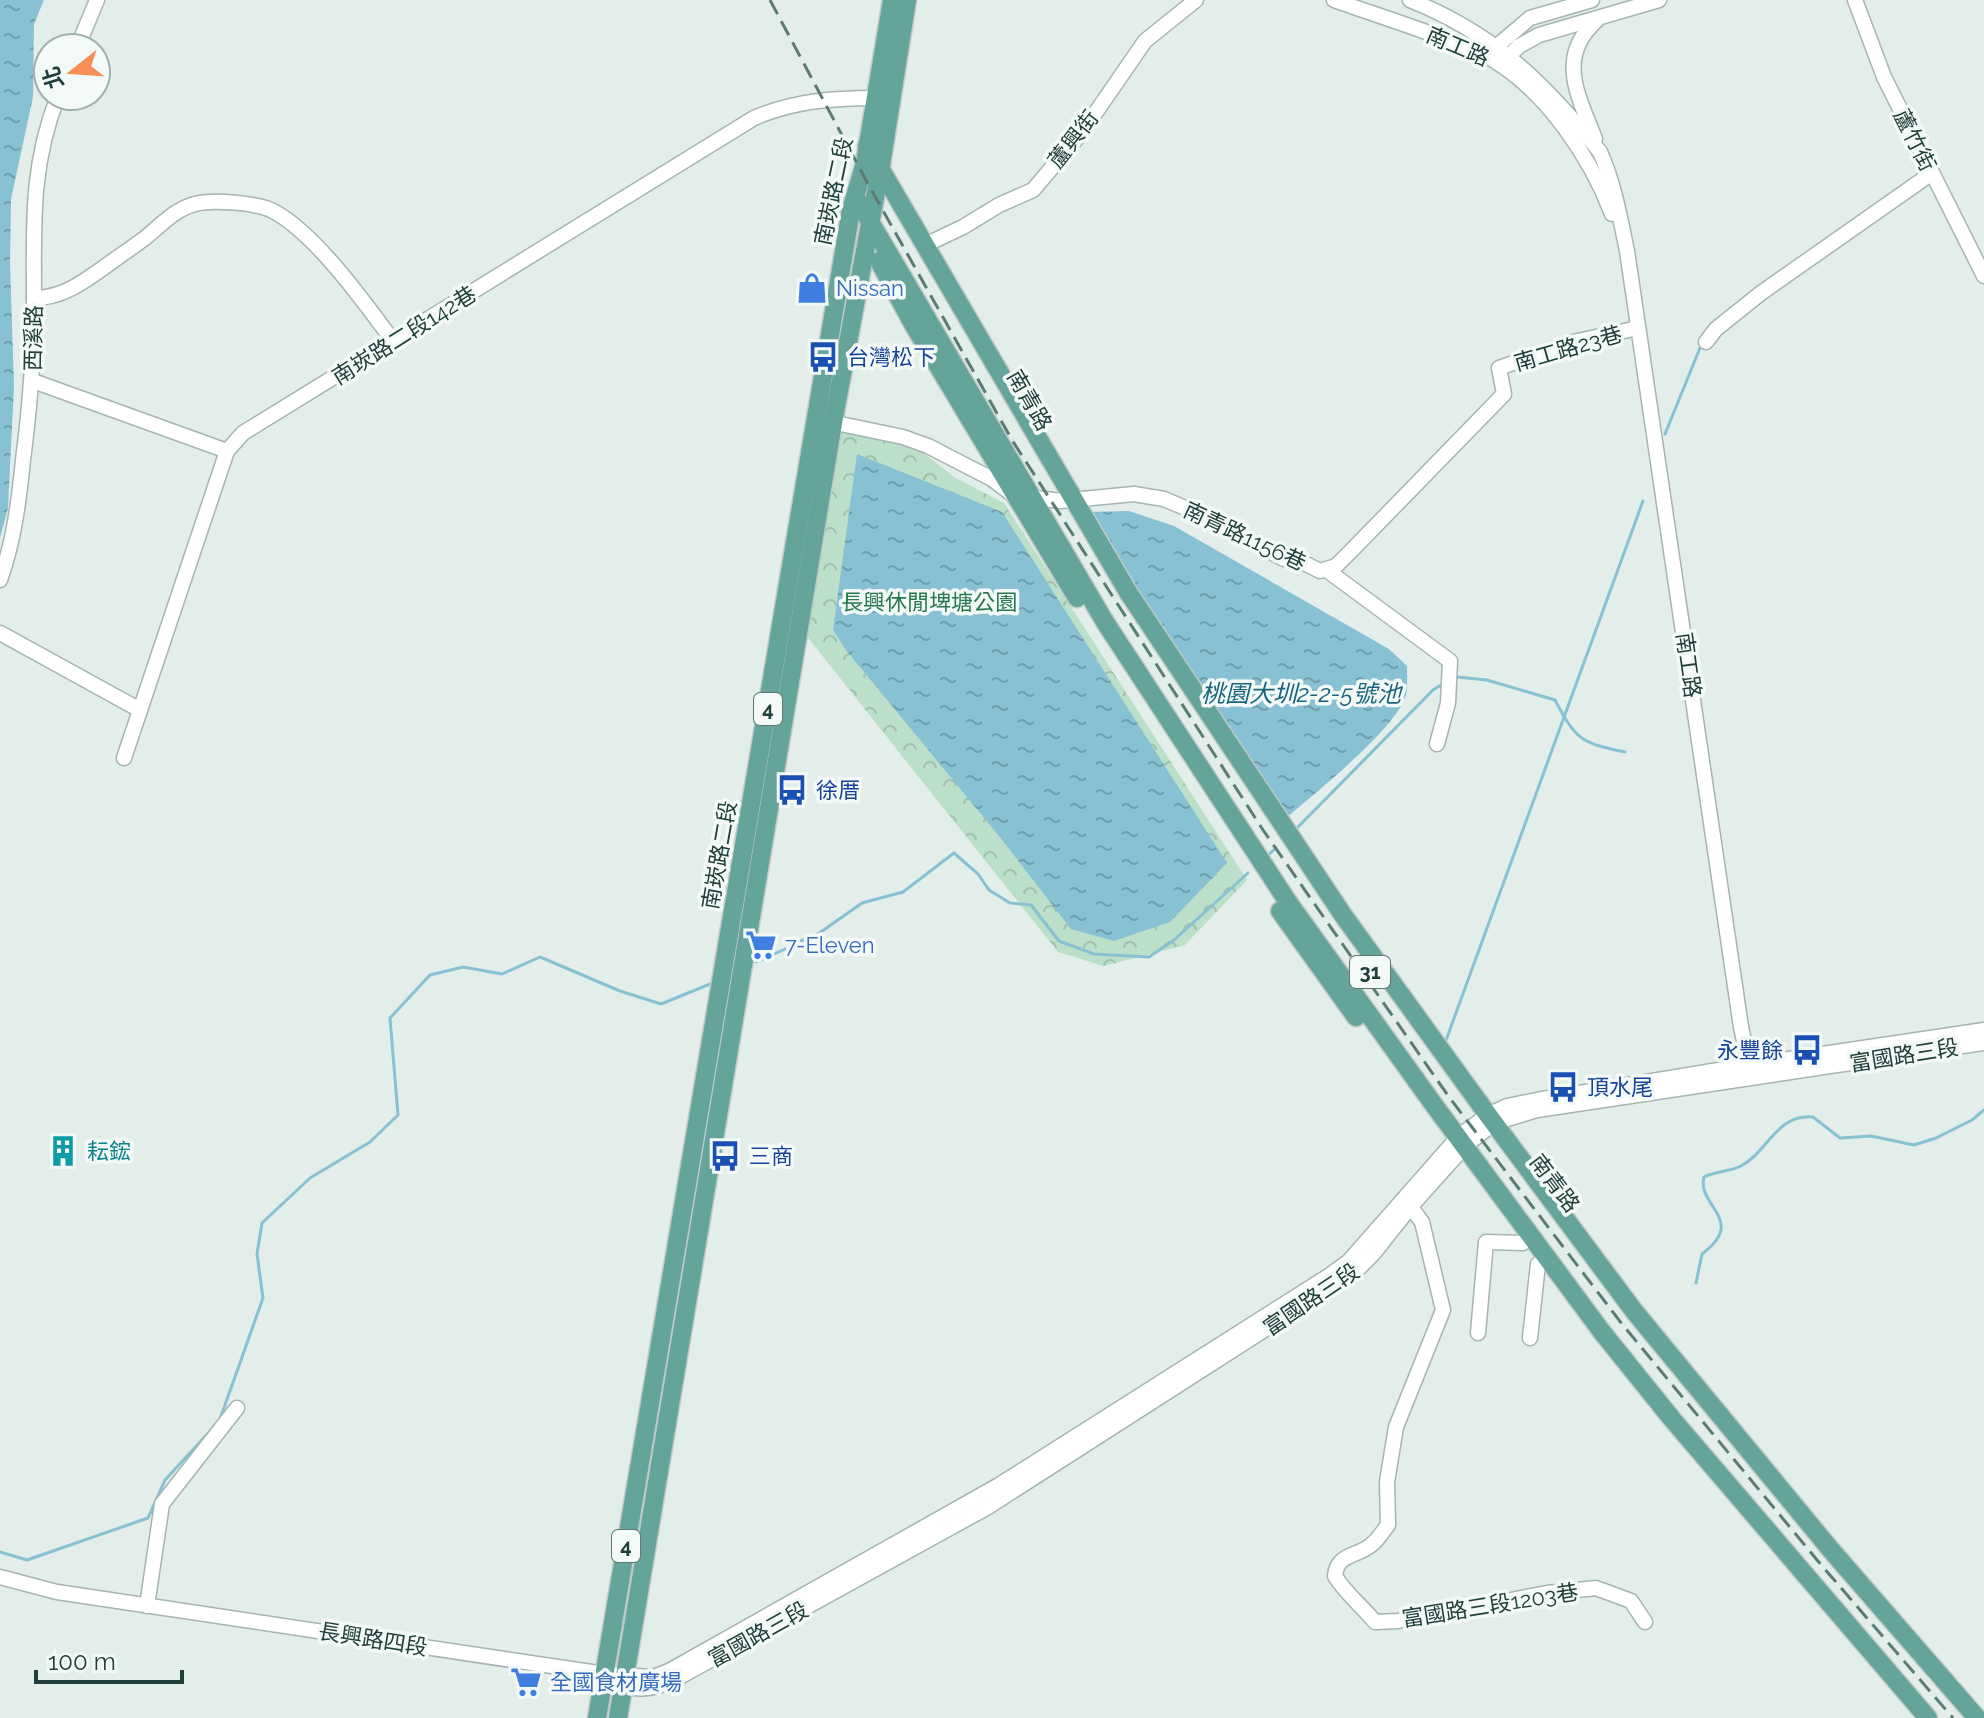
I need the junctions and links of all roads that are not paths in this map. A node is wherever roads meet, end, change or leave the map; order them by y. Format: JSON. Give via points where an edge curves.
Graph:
{"nodes":[{"id":1,"x":97,"y":0,"type":"edge"},
{"id":2,"x":892,"y":0,"type":"edge"},
{"id":3,"x":907,"y":0,"type":"edge"},
{"id":4,"x":1196,"y":0,"type":"edge"},
{"id":5,"x":1334,"y":0,"type":"edge"},
{"id":6,"x":1410,"y":0,"type":"edge"},
{"id":7,"x":1592,"y":0,"type":"edge"},
{"id":8,"x":1659,"y":0,"type":"edge"},
{"id":9,"x":1855,"y":0,"type":"edge"},
{"id":10,"x":1598,"y":20,"type":"junction"},
{"id":11,"x":84,"y":32,"type":"edge"},
{"id":12,"x":1500,"y":54,"type":"junction"},
{"id":13,"x":875,"y":98,"type":"junction"},
{"id":14,"x":53,"y":112,"type":"edge"},
{"id":15,"x":1600,"y":152,"type":"junction"},
{"id":16,"x":872,"y":164,"type":"junction"},
{"id":17,"x":1932,"y":173,"type":"junction"},
{"id":18,"x":853,"y":203,"type":"junction"},
{"id":19,"x":868,"y":228,"type":"junction"},
{"id":20,"x":925,"y":245,"type":"junction"},
{"id":21,"x":1627,"y":251,"type":"junction"},
{"id":22,"x":1984,"y":276,"type":"edge"},
{"id":23,"x":34,"y":298,"type":"junction"},
{"id":24,"x":1638,"y":328,"type":"junction"},
{"id":25,"x":393,"y":341,"type":"junction"},
{"id":26,"x":1706,"y":342,"type":"dead end"},
{"id":27,"x":1499,"y":368,"type":"joint"},
{"id":28,"x":33,"y":381,"type":"junction"},
{"id":29,"x":825,"y":421,"type":"junction"},
{"id":30,"x":227,"y":451,"type":"junction"},
{"id":31,"x":1023,"y":497,"type":"junction"},
{"id":32,"x":1068,"y":501,"type":"junction"},
{"id":33,"x":1328,"y":571,"type":"junction"},
{"id":34,"x":0,"y":580,"type":"edge"},
{"id":35,"x":0,"y":633,"type":"edge"},
{"id":36,"x":1123,"y":649,"type":"junction"},
{"id":37,"x":1160,"y":658,"type":"junction"},
{"id":38,"x":1189,"y":681,"type":"junction"},
{"id":39,"x":1141,"y":698,"type":"junction"},
{"id":40,"x":140,"y":710,"type":"junction"},
{"id":41,"x":1437,"y":744,"type":"dead end"},
{"id":42,"x":124,"y":758,"type":"dead end"},
{"id":43,"x":1320,"y":882,"type":"junction"},
{"id":44,"x":1339,"y":929,"type":"junction"},
{"id":45,"x":1984,"y":1030,"type":"edge"},
{"id":46,"x":1984,"y":1043,"type":"edge"},
{"id":47,"x":1395,"y":1071,"type":"junction"},
{"id":48,"x":1750,"y":1071,"type":"junction"},
{"id":49,"x":1434,"y":1105,"type":"junction"},
{"id":50,"x":1486,"y":1122,"type":"junction"},
{"id":51,"x":1457,"y":1146,"type":"junction"},
{"id":52,"x":1407,"y":1202,"type":"junction"},
{"id":53,"x":1523,"y":1243,"type":"junction"},
{"id":54,"x":1538,"y":1264,"type":"junction"},
{"id":55,"x":1478,"y":1333,"type":"dead end"},
{"id":56,"x":1530,"y":1338,"type":"dead end"},
{"id":57,"x":237,"y":1408,"type":"dead end"},
{"id":58,"x":1672,"y":1419,"type":"junction"},
{"id":59,"x":1723,"y":1420,"type":"junction"},
{"id":60,"x":1741,"y":1459,"type":"junction"},
{"id":61,"x":1699,"y":1466,"type":"junction"},
{"id":62,"x":0,"y":1577,"type":"edge"},
{"id":63,"x":147,"y":1606,"type":"junction"},
{"id":64,"x":1645,"y":1622,"type":"dead end"},
{"id":65,"x":605,"y":1674,"type":"junction"},
{"id":66,"x":624,"y":1681,"type":"junction"},
{"id":67,"x":597,"y":1718,"type":"edge"},
{"id":68,"x":618,"y":1718,"type":"edge"},
{"id":69,"x":1915,"y":1718,"type":"edge"},
{"id":70,"x":1928,"y":1718,"type":"edge"},
{"id":71,"x":1964,"y":1718,"type":"edge"},
{"id":72,"x":1977,"y":1718,"type":"edge"}],
"edges":[{"from":1,"to":11,"type":"street"},
{"from":2,"to":13,"type":"main road","name":"南崁路二段","number":"4"},
{"from":3,"to":16,"type":"main road","name":"南崁路二段","number":"4"},
{"from":4,"to":20,"type":"street","name":"蘆興街","via":[[1145,41],[1083,131],[1033,190]]},
{"from":5,"to":12,"type":"street","name":"南工路"},
{"from":6,"to":12,"type":"street","name":"南工路"},
{"from":7,"to":12,"type":"street","via":[[1530,18]]},
{"from":8,"to":10,"type":"street"},
{"from":9,"to":17,"type":"street","name":"蘆竹街","via":[[1884,77]]},
{"from":10,"to":12,"type":"street","via":[[1539,35]]},
{"from":10,"to":15,"type":"street","via":[[1578,44],[1573,70],[1575,89]]},
{"from":12,"to":15,"type":"street","name":"南工路","via":[[1551,93]]},
{"from":12,"to":21,"type":"street","name":"南工路","via":[[1568,132],[1591,168]]},
{"from":13,"to":16,"type":"main road","name":"南崁路二段","number":"4"},
{"from":13,"to":25,"type":"street","name":"南崁路二段142巷","via":[[831,98],[754,118]]},
{"from":14,"to":23,"type":"street","name":"西溪路","via":[[36,180]]},
{"from":15,"to":21,"type":"street","name":"南工路"},
{"from":16,"to":18,"type":"main road","name":"南崁路二段","number":"4"},
{"from":16,"to":19,"type":"main road","name":"南崁路二段","number":"4"},
{"from":16,"to":20,"type":"main road","number":"31"},
{"from":16,"to":32,"type":"main road","name":"南青路","number":"31"},
{"from":17,"to":22,"type":"street","name":"蘆竹街"},
{"from":17,"to":26,"type":"street","via":[[1761,293]]},
{"from":18,"to":19,"type":"main road","number":"31"},
{"from":18,"to":29,"type":"main road","name":"南崁路二段","number":"4"},
{"from":19,"to":29,"type":"main road","name":"南崁路二段","number":"4"},
{"from":19,"to":31,"type":"main road","number":"31","via":[[926,320]]},
{"from":20,"to":32,"type":"main road","number":"31"},
{"from":21,"to":24,"type":"street","name":"南工路"},
{"from":23,"to":25,"type":"street","via":[[50,298],[79,285],[170,217],[194,204],[218,201],[271,210],[287,221],[356,290]]},
{"from":23,"to":28,"type":"street","name":"西溪路"},
{"from":24,"to":27,"type":"street","name":"南工路23巷","via":[[1573,342]]},
{"from":24,"to":48,"type":"street","name":"南工路"},
{"from":25,"to":30,"type":"street","name":"南崁路二段142巷","via":[[243,433]]},
{"from":27,"to":33,"type":"street","name":"南青路1156巷","via":[[1504,394]]},
{"from":28,"to":30,"type":"street"},
{"from":28,"to":34,"type":"street","name":"西溪路","via":[[15,526]]},
{"from":29,"to":31,"type":"street","via":[[928,446]]},
{"from":29,"to":65,"type":"main road","name":"南崁路二段","number":"4"},
{"from":29,"to":66,"type":"main road","name":"南崁路二段","number":"4"},
{"from":30,"to":40,"type":"street","name":"南崁路二段142巷"},
{"from":31,"to":32,"type":"street","name":"南青路1156巷"},
{"from":31,"to":36,"type":"main road","number":"31"},
{"from":31,"to":39,"type":"main road","number":"31"},
{"from":32,"to":33,"type":"street","name":"南青路1156巷","via":[[1134,494],[1164,499],[1284,559]]},
{"from":32,"to":37,"type":"main road","name":"南青路","number":"31"},
{"from":32,"to":38,"type":"main road","number":"31"},
{"from":33,"to":41,"type":"street","via":[[1450,661],[1448,703]]},
{"from":35,"to":40,"type":"street"},
{"from":36,"to":39,"type":"main road"},
{"from":36,"to":49,"type":"main road","number":"31","via":[[1288,902]]},
{"from":37,"to":38,"type":"main road","name":"南青路"},
{"from":37,"to":44,"type":"main road","name":"南青路","number":"31"},
{"from":38,"to":43,"type":"main road","number":"31"},
{"from":39,"to":47,"type":"main road","number":"31","via":[[1300,941]]},
{"from":40,"to":42,"type":"street","name":"南崁路二段142巷"},
{"from":43,"to":44,"type":"main road","name":"南青路"},
{"from":43,"to":50,"type":"main road","number":"31"},
{"from":44,"to":50,"type":"main road","name":"南青路","number":"31"},
{"from":45,"to":48,"type":"street","name":"富國路三段"},
{"from":46,"to":48,"type":"street","name":"富國路三段"},
{"from":47,"to":49,"type":"main road"},
{"from":47,"to":51,"type":"main road","number":"31"},
{"from":48,"to":50,"type":"street","name":"富國路三段"},
{"from":49,"to":51,"type":"main road","number":"31"},
{"from":50,"to":51,"type":"street","name":"富國路三段"},
{"from":50,"to":59,"type":"main road","number":"31"},
{"from":50,"to":60,"type":"main road","name":"南青路","number":"31","via":[[1625,1317]]},
{"from":51,"to":52,"type":"street","name":"富國路三段"},
{"from":51,"to":53,"type":"main road","number":"31"},
{"from":51,"to":58,"type":"main road","number":"31"},
{"from":52,"to":64,"type":"street","name":"富國路三段1203巷","via":[[1422,1222],[1443,1310],[1396,1427],[1387,1482],[1388,1525],[1372,1545],[1340,1561],[1335,1576],[1375,1622],[1596,1588],[1631,1601]]},
{"from":52,"to":66,"type":"street","name":"富國路三段","via":[[1356,1271],[1252,1331],[988,1507],[674,1680],[639,1690]]},
{"from":53,"to":54,"type":"main road","number":"31"},
{"from":53,"to":55,"type":"street","via":[[1486,1242]]},
{"from":54,"to":56,"type":"street"},
{"from":54,"to":61,"type":"main road","number":"31"},
{"from":57,"to":63,"type":"street","via":[[162,1504]]},
{"from":58,"to":61,"type":"main road"},
{"from":58,"to":70,"type":"main road","number":"31"},
{"from":59,"to":60,"type":"main road","name":"南青路"},
{"from":59,"to":72,"type":"main road","number":"31"},
{"from":60,"to":71,"type":"main road","name":"南青路","number":"31"},
{"from":61,"to":69,"type":"main road","number":"31"},
{"from":62,"to":63,"type":"street","name":"長興路四段"},
{"from":63,"to":65,"type":"street","name":"長興路四段"},
{"from":65,"to":66,"type":"street"},
{"from":65,"to":67,"type":"main road","name":"南崁路二段","number":"4"},
{"from":66,"to":68,"type":"main road","name":"南崁路二段","number":"4"}]}
